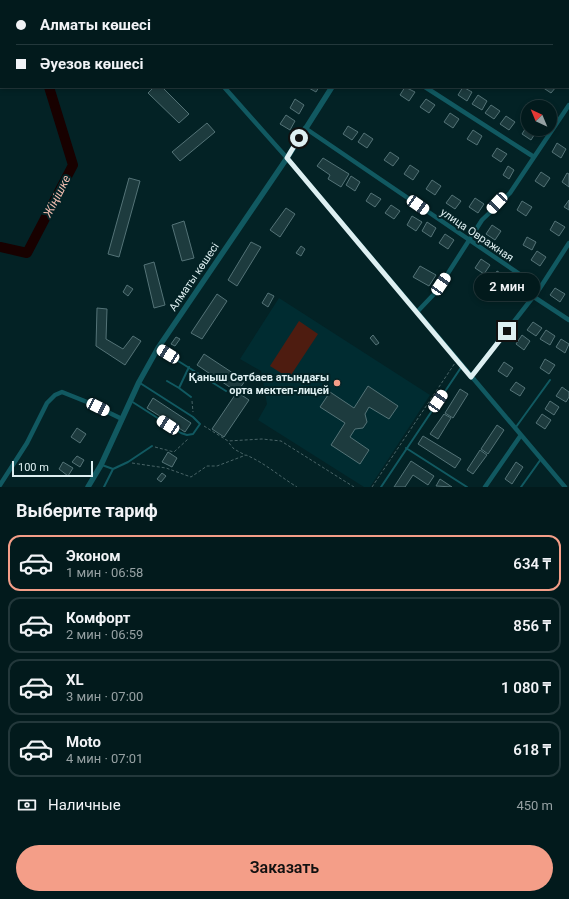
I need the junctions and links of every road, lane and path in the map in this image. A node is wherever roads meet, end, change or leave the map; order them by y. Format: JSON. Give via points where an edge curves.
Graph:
{"nodes":[{"id":1,"x":226,"y":88,"type":"edge"},
{"id":2,"x":331,"y":88,"type":"edge"},
{"id":3,"x":427,"y":88,"type":"edge"},
{"id":4,"x":569,"y":105,"type":"edge"},
{"id":5,"x":305,"y":128,"type":"junction"},
{"id":6,"x":534,"y":157,"type":"junction"},
{"id":7,"x":287,"y":158,"type":"junction"},
{"id":8,"x":468,"y":240,"type":"junction"},
{"id":9,"x":569,"y":243,"type":"edge"},
{"id":10,"x":540,"y":288,"type":"junction"},
{"id":11,"x":534,"y":297,"type":"junction"},
{"id":12,"x":417,"y":312,"type":"junction"},
{"id":13,"x":569,"y":320,"type":"edge"},
{"id":14,"x":158,"y":348,"type":"junction"},
{"id":15,"x":456,"y":360,"type":"junction"},
{"id":16,"x":462,"y":366,"type":"junction"},
{"id":17,"x":189,"y":367,"type":"junction"},
{"id":18,"x":471,"y":377,"type":"junction"},
{"id":19,"x":550,"y":380,"type":"dead end"},
{"id":20,"x":166,"y":381,"type":"dead end"},
{"id":21,"x":139,"y":382,"type":"junction"},
{"id":22,"x":179,"y":388,"type":"junction"},
{"id":23,"x":226,"y":391,"type":"dead end"},
{"id":24,"x":191,"y":396,"type":"joint"},
{"id":25,"x":130,"y":400,"type":"junction"},
{"id":26,"x":194,"y":417,"type":"junction"},
{"id":27,"x":122,"y":419,"type":"junction"},
{"id":28,"x":200,"y":424,"type":"junction"},
{"id":29,"x":515,"y":428,"type":"junction"},
{"id":30,"x":193,"y":434,"type":"junction"},
{"id":31,"x":521,"y":435,"type":"junction"},
{"id":32,"x":228,"y":442,"type":"junction"},
{"id":33,"x":152,"y":446,"type":"joint"},
{"id":34,"x":406,"y":448,"type":"junction"},
{"id":35,"x":246,"y":455,"type":"junction"},
{"id":36,"x":541,"y":459,"type":"junction"},
{"id":37,"x":128,"y":462,"type":"junction"},
{"id":38,"x":101,"y":465,"type":"junction"},
{"id":39,"x":113,"y":470,"type":"junction"},
{"id":40,"x":0,"y":485,"type":"edge"},
{"id":41,"x":88,"y":487,"type":"edge"},
{"id":42,"x":104,"y":487,"type":"edge"},
{"id":43,"x":297,"y":487,"type":"edge"},
{"id":44,"x":354,"y":487,"type":"edge"},
{"id":45,"x":372,"y":487,"type":"edge"},
{"id":46,"x":381,"y":487,"type":"edge"},
{"id":47,"x":467,"y":487,"type":"edge"},
{"id":48,"x":485,"y":487,"type":"edge"},
{"id":49,"x":521,"y":487,"type":"edge"},
{"id":50,"x":565,"y":487,"type":"edge"}],
"edges":[{"from":1,"to":7,"type":"street"},
{"from":2,"to":5,"type":"street","name":"Алматы көшесі"},
{"from":3,"to":6,"type":"street"},
{"from":4,"to":6,"type":"street"},
{"from":5,"to":7,"type":"street","name":"Алматы көшесі"},
{"from":5,"to":8,"type":"street","name":"улица Овражная"},
{"from":6,"to":8,"type":"street","via":[[510,193],[482,220]]},
{"from":7,"to":12,"type":"street"},
{"from":7,"to":14,"type":"street","name":"Алматы көшесі"},
{"from":8,"to":10,"type":"street","name":"улица Овражная"},
{"from":8,"to":12,"type":"street","via":[[436,292]]},
{"from":9,"to":10,"type":"street"},
{"from":10,"to":11,"type":"street"},
{"from":11,"to":13,"type":"street"},
{"from":11,"to":18,"type":"street"},
{"from":12,"to":15,"type":"street"},
{"from":14,"to":17,"type":"lane"},
{"from":14,"to":21,"type":"street","name":"Алматы көшесі"},
{"from":15,"to":16,"type":"street"},
{"from":15,"to":45,"type":"path"},
{"from":16,"to":18,"type":"street"},
{"from":16,"to":34,"type":"lane"},
{"from":17,"to":22,"type":"lane"},
{"from":17,"to":23,"type":"lane"},
{"from":18,"to":29,"type":"street"},
{"from":19,"to":29,"type":"lane"},
{"from":20,"to":22,"type":"lane"},
{"from":21,"to":25,"type":"street","name":"Алматы көшесі"},
{"from":21,"to":26,"type":"lane"},
{"from":22,"to":24,"type":"lane"},
{"from":24,"to":26,"type":"path"},
{"from":25,"to":27,"type":"street","name":"Алматы көшесі"},
{"from":25,"to":30,"type":"lane","via":[[181,433]]},
{"from":26,"to":28,"type":"lane"},
{"from":27,"to":38,"type":"street","name":"Алматы көшесі"},
{"from":27,"to":40,"type":"street","via":[[62,392],[55,395],[47,403],[27,443]]},
{"from":28,"to":30,"type":"lane"},
{"from":28,"to":32,"type":"path"},
{"from":29,"to":31,"type":"street"},
{"from":30,"to":33,"type":"path","via":[[174,452]]},
{"from":31,"to":36,"type":"street"},
{"from":31,"to":48,"type":"street"},
{"from":32,"to":35,"type":"path","via":[[234,449]]},
{"from":32,"to":44,"type":"path","via":[[277,440]]},
{"from":33,"to":37,"type":"lane"},
{"from":34,"to":46,"type":"lane"},
{"from":34,"to":47,"type":"lane"},
{"from":35,"to":37,"type":"path","via":[[217,466],[207,466],[191,477],[166,468]]},
{"from":35,"to":43,"type":"path","via":[[262,462],[286,482]]},
{"from":36,"to":49,"type":"lane"},
{"from":36,"to":50,"type":"street"},
{"from":37,"to":39,"type":"lane"},
{"from":38,"to":39,"type":"lane"},
{"from":38,"to":41,"type":"street","name":"Алматы көшесі"},
{"from":39,"to":42,"type":"lane"}]}
